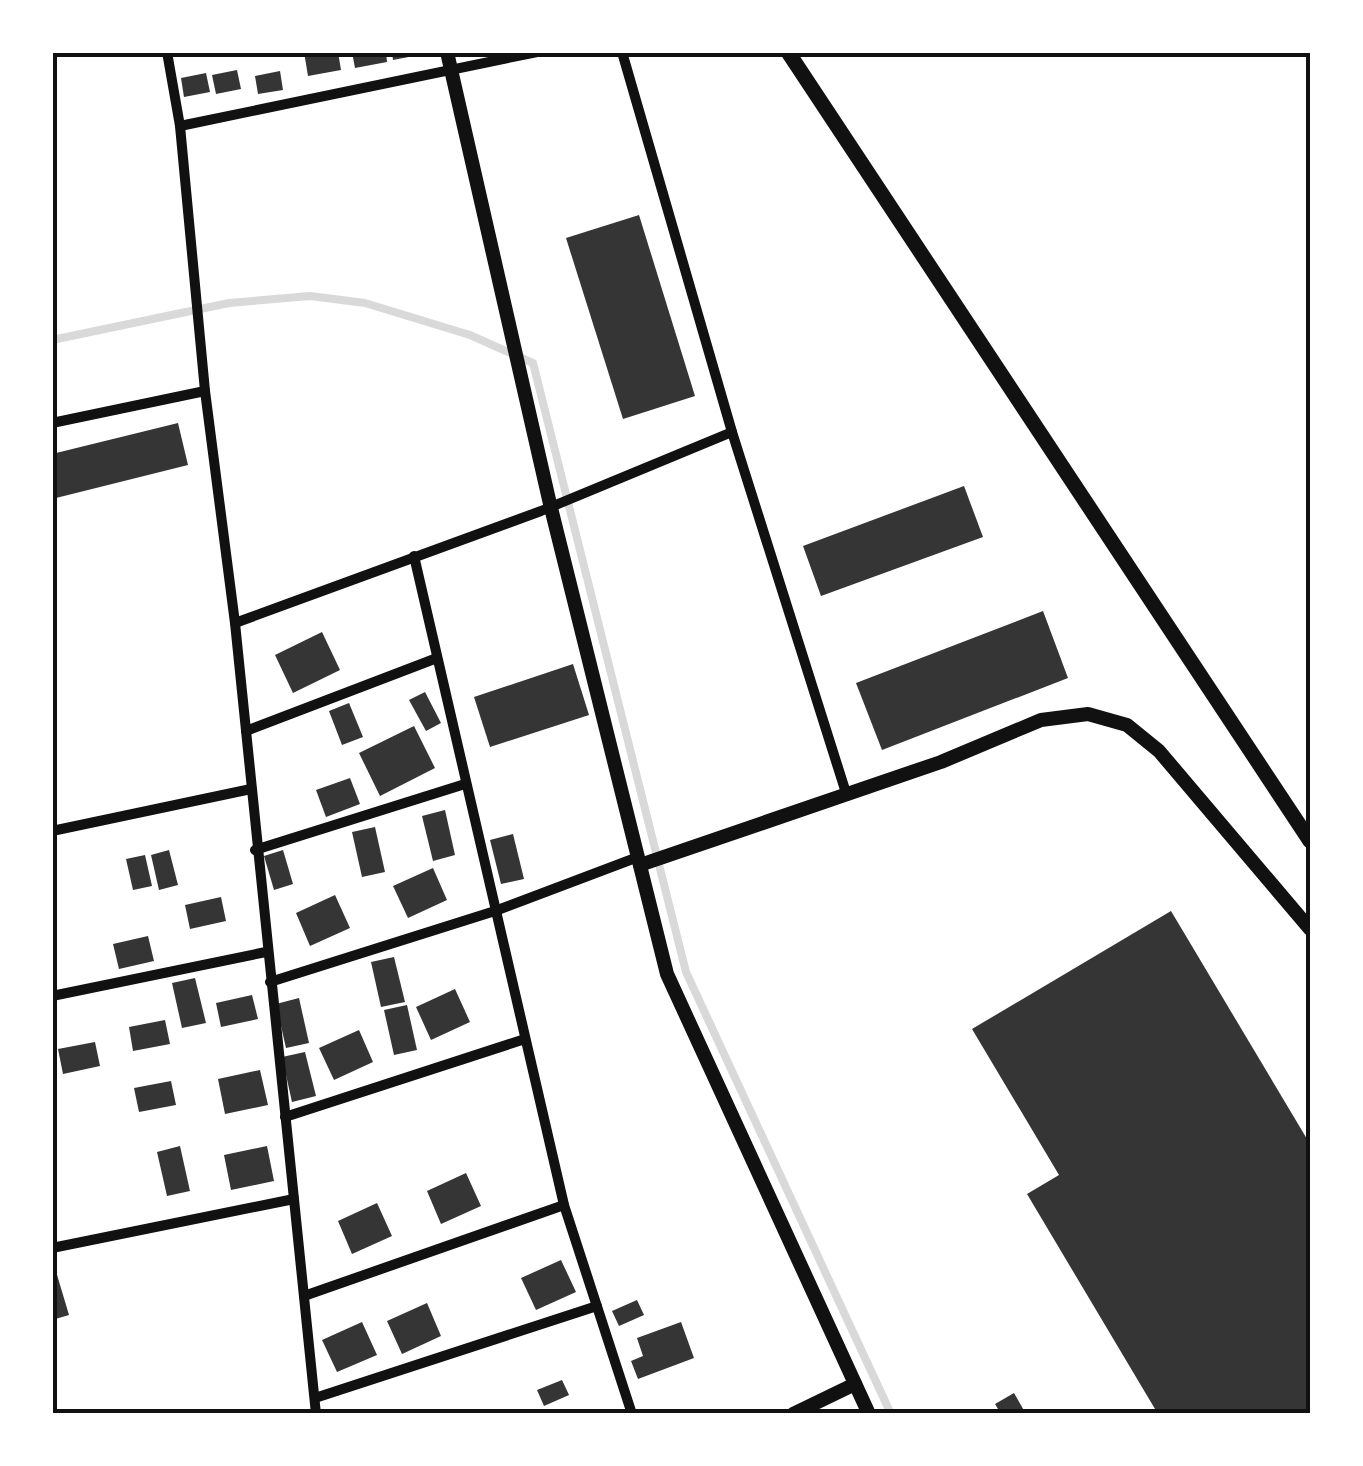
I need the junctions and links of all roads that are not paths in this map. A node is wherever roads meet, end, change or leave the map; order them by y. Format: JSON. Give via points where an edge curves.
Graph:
{"nodes":[{"id":1,"x":167,"y":52,"type":"edge"},
{"id":2,"x":447,"y":52,"type":"edge"},
{"id":3,"x":537,"y":52,"type":"edge"},
{"id":4,"x":622,"y":52,"type":"edge"},
{"id":5,"x":788,"y":52,"type":"edge"},
{"id":6,"x":451,"y":70,"type":"junction"},
{"id":7,"x":180,"y":126,"type":"junction"},
{"id":8,"x":205,"y":391,"type":"junction"},
{"id":9,"x":52,"y":423,"type":"edge"},
{"id":10,"x":732,"y":432,"type":"junction"},
{"id":11,"x":550,"y":504,"type":"junction"},
{"id":12,"x":414,"y":556,"type":"junction"},
{"id":13,"x":235,"y":624,"type":"junction"},
{"id":14,"x":437,"y":658,"type":"junction"},
{"id":15,"x":246,"y":730,"type":"junction"},
{"id":16,"x":466,"y":784,"type":"junction"},
{"id":17,"x":251,"y":789,"type":"junction"},
{"id":18,"x":847,"y":796,"type":"junction"},
{"id":19,"x":52,"y":831,"type":"edge"},
{"id":20,"x":1310,"y":841,"type":"edge"},
{"id":21,"x":255,"y":850,"type":"junction"},
{"id":22,"x":639,"y":862,"type":"junction"},
{"id":23,"x":495,"y":911,"type":"junction"},
{"id":24,"x":1310,"y":928,"type":"edge"},
{"id":25,"x":266,"y":952,"type":"junction"},
{"id":26,"x":270,"y":982,"type":"junction"},
{"id":27,"x":52,"y":996,"type":"edge"},
{"id":28,"x":525,"y":1040,"type":"junction"},
{"id":29,"x":284,"y":1117,"type":"junction"},
{"id":30,"x":294,"y":1199,"type":"junction"},
{"id":31,"x":564,"y":1205,"type":"junction"},
{"id":32,"x":52,"y":1248,"type":"edge"},
{"id":33,"x":304,"y":1296,"type":"junction"},
{"id":34,"x":597,"y":1306,"type":"junction"},
{"id":35,"x":855,"y":1384,"type":"junction"},
{"id":36,"x":315,"y":1398,"type":"junction"},
{"id":37,"x":316,"y":1414,"type":"edge"},
{"id":38,"x":632,"y":1414,"type":"edge"},
{"id":39,"x":793,"y":1414,"type":"edge"},
{"id":40,"x":868,"y":1414,"type":"edge"}],
"edges":[{"from":1,"to":7,"type":"street"},
{"from":2,"to":6,"type":"street"},
{"from":3,"to":6,"type":"street"},
{"from":4,"to":10,"type":"street"},
{"from":5,"to":20,"type":"main road"},
{"from":6,"to":7,"type":"street"},
{"from":6,"to":11,"type":"street"},
{"from":7,"to":8,"type":"street"},
{"from":8,"to":9,"type":"street"},
{"from":8,"to":13,"type":"street"},
{"from":10,"to":11,"type":"street"},
{"from":10,"to":18,"type":"street"},
{"from":11,"to":12,"type":"street"},
{"from":11,"to":22,"type":"street"},
{"from":12,"to":13,"type":"street"},
{"from":12,"to":14,"type":"street"},
{"from":13,"to":15,"type":"street"},
{"from":14,"to":15,"type":"street"},
{"from":14,"to":16,"type":"street"},
{"from":15,"to":17,"type":"street"},
{"from":16,"to":21,"type":"street"},
{"from":16,"to":23,"type":"street"},
{"from":17,"to":19,"type":"street"},
{"from":17,"to":21,"type":"street"},
{"from":18,"to":22,"type":"street"},
{"from":18,"to":24,"type":"street","via":[[1040,720],[1088,714],[1114,721],[1159,751]]},
{"from":21,"to":25,"type":"street"},
{"from":22,"to":23,"type":"street"},
{"from":22,"to":35,"type":"street","via":[[667,974]]},
{"from":23,"to":26,"type":"street"},
{"from":23,"to":28,"type":"street"},
{"from":25,"to":26,"type":"street"},
{"from":25,"to":27,"type":"street"},
{"from":26,"to":29,"type":"street"},
{"from":28,"to":29,"type":"street"},
{"from":28,"to":31,"type":"street"},
{"from":29,"to":30,"type":"street"},
{"from":30,"to":32,"type":"street"},
{"from":30,"to":33,"type":"street"},
{"from":31,"to":33,"type":"street"},
{"from":31,"to":34,"type":"street"},
{"from":33,"to":36,"type":"street"},
{"from":34,"to":36,"type":"street"},
{"from":34,"to":38,"type":"street"},
{"from":35,"to":39,"type":"street"},
{"from":35,"to":40,"type":"street"},
{"from":36,"to":37,"type":"street"}]}
